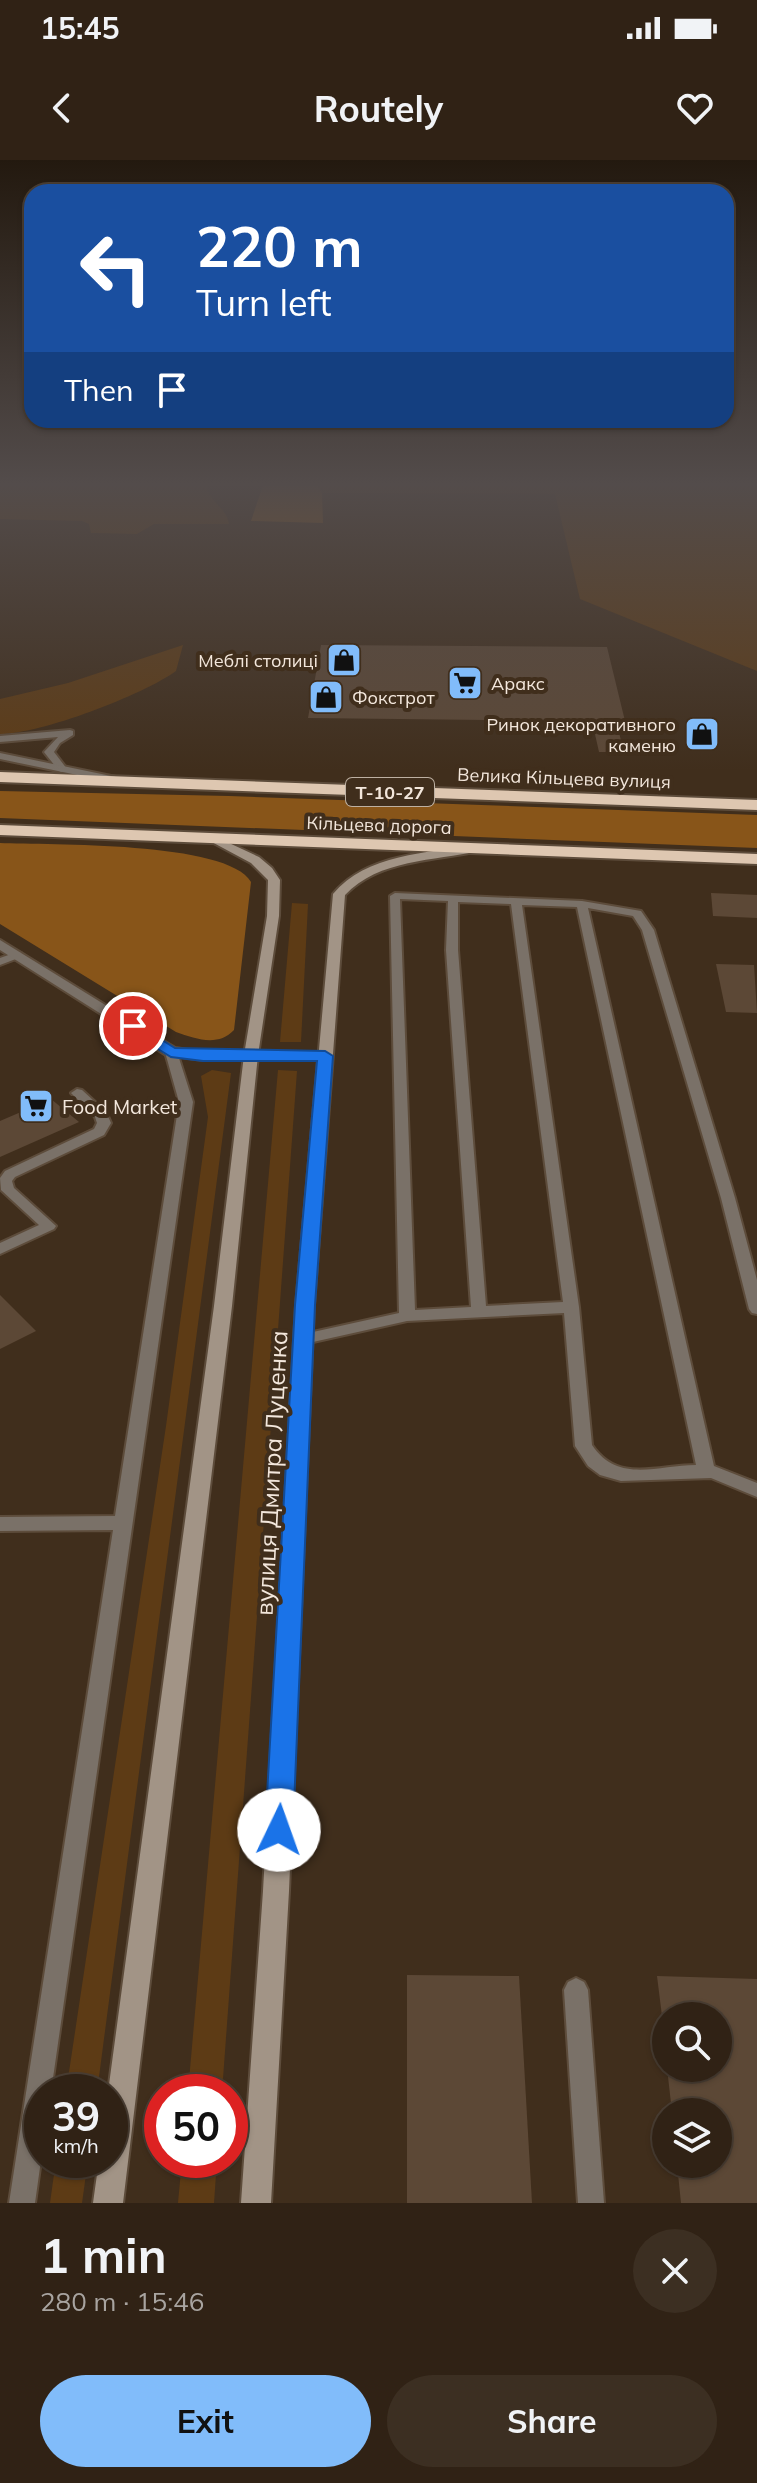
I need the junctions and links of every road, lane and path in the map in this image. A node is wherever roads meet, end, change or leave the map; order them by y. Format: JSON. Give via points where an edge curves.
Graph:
{"nodes":[{"id":1,"x":0,"y":739,"type":"edge"},
{"id":2,"x":0,"y":756,"type":"edge"},
{"id":3,"x":62,"y":769,"type":"junction"},
{"id":4,"x":0,"y":777,"type":"edge"},
{"id":5,"x":129,"y":782,"type":"junction"},
{"id":6,"x":757,"y":805,"type":"edge"},
{"id":7,"x":0,"y":830,"type":"edge"},
{"id":8,"x":214,"y":839,"type":"junction"},
{"id":9,"x":476,"y":849,"type":"junction"},
{"id":10,"x":757,"y":859,"type":"edge"},
{"id":11,"x":453,"y":900,"type":"junction"},
{"id":12,"x":516,"y":902,"type":"junction"},
{"id":13,"x":582,"y":904,"type":"junction"},
{"id":14,"x":0,"y":944,"type":"edge"},
{"id":15,"x":17,"y":955,"type":"junction"},
{"id":16,"x":0,"y":962,"type":"edge"},
{"id":17,"x":171,"y":1052,"type":"junction"},
{"id":18,"x":251,"y":1055,"type":"junction"},
{"id":19,"x":325,"y":1056,"type":"junction"},
{"id":20,"x":77,"y":1093,"type":"dead end"},
{"id":21,"x":0,"y":1249,"type":"edge"},
{"id":22,"x":571,"y":1307,"type":"junction"},
{"id":23,"x":757,"y":1309,"type":"edge"},
{"id":24,"x":479,"y":1311,"type":"junction"},
{"id":25,"x":407,"y":1316,"type":"junction"},
{"id":26,"x":304,"y":1339,"type":"junction"},
{"id":27,"x":706,"y":1470,"type":"junction"},
{"id":28,"x":757,"y":1490,"type":"edge"},
{"id":29,"x":125,"y":1523,"type":"junction"},
{"id":30,"x":0,"y":1524,"type":"edge"},
{"id":31,"x":576,"y":1990,"type":"dead end"},
{"id":32,"x":22,"y":2203,"type":"edge"},
{"id":33,"x":108,"y":2203,"type":"edge"},
{"id":34,"x":256,"y":2203,"type":"edge"},
{"id":35,"x":591,"y":2203,"type":"edge"}],
"edges":[{"from":1,"to":3,"type":"lane","via":[[70,733],[49,752]]},
{"from":2,"to":3,"type":"street"},
{"from":3,"to":5,"type":"street"},
{"from":4,"to":5,"type":"highway","number":"Т-10-27"},
{"from":5,"to":6,"type":"highway","name":"Велика Кільцева вулиця","number":"Т-10-27"},
{"from":7,"to":8,"type":"highway","name":"Кільцева дорога"},
{"from":8,"to":9,"type":"highway","name":"Кільцева дорога"},
{"from":8,"to":18,"type":"main road","via":[[255,860],[274,880]]},
{"from":9,"to":10,"type":"highway","name":"Кільцева дорога"},
{"from":9,"to":19,"type":"main road","name":"вулиця Дмитра Луценка","via":[[385,867],[346,884],[339,894]]},
{"from":11,"to":12,"type":"lane"},
{"from":11,"to":24,"type":"lane","via":[[452,950]]},
{"from":11,"to":25,"type":"lane","via":[[395,896]]},
{"from":12,"to":13,"type":"lane"},
{"from":12,"to":22,"type":"lane"},
{"from":13,"to":23,"type":"lane","via":[[637,913],[648,930]]},
{"from":13,"to":27,"type":"lane"},
{"from":14,"to":15,"type":"street"},
{"from":15,"to":16,"type":"lane"},
{"from":15,"to":17,"type":"street"},
{"from":17,"to":18,"type":"street"},
{"from":17,"to":29,"type":"lane","via":[[186,1102]]},
{"from":18,"to":19,"type":"street"},
{"from":18,"to":33,"type":"main road"},
{"from":19,"to":26,"type":"main road","name":"вулиця Дмитра Луценка"},
{"from":20,"to":21,"type":"lane","via":[[104,1123],[99,1132],[10,1174],[5,1181],[8,1190],[49,1226]]},
{"from":22,"to":24,"type":"lane"},
{"from":22,"to":27,"type":"lane","via":[[584,1446],[590,1460],[613,1476]]},
{"from":24,"to":25,"type":"lane"},
{"from":25,"to":26,"type":"lane"},
{"from":26,"to":34,"type":"main road","name":"вулиця Дмитра Луценка"},
{"from":27,"to":28,"type":"lane"},
{"from":29,"to":30,"type":"lane"},
{"from":29,"to":32,"type":"lane"},
{"from":31,"to":35,"type":"lane"}]}
